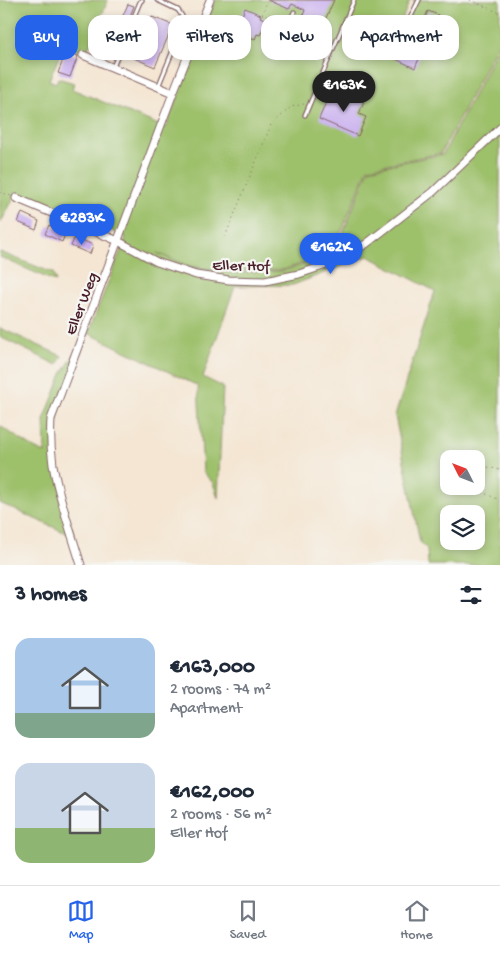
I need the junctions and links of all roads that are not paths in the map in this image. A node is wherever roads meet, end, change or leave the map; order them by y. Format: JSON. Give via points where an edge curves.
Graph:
{"nodes":[{"id":1,"x":142,"y":0,"type":"edge"},
{"id":2,"x":156,"y":0,"type":"edge"},
{"id":3,"x":210,"y":0,"type":"edge"},
{"id":4,"x":354,"y":0,"type":"edge"},
{"id":5,"x":419,"y":0,"type":"edge"},
{"id":6,"x":294,"y":12,"type":"dead end"},
{"id":7,"x":293,"y":15,"type":"edge"},
{"id":8,"x":347,"y":15,"type":"edge"},
{"id":9,"x":412,"y":15,"type":"edge"},
{"id":10,"x":342,"y":28,"type":"edge"},
{"id":11,"x":332,"y":52,"type":"edge"},
{"id":12,"x":83,"y":56,"type":"dead end"},
{"id":13,"x":329,"y":60,"type":"edge"},
{"id":14,"x":112,"y":68,"type":"junction"},
{"id":15,"x":158,"y":87,"type":"junction"},
{"id":16,"x":173,"y":93,"type":"junction"},
{"id":17,"x":305,"y":115,"type":"dead end"},
{"id":18,"x":500,"y":128,"type":"edge"},
{"id":19,"x":16,"y":198,"type":"road end"},
{"id":20,"x":118,"y":241,"type":"junction"},
{"id":21,"x":81,"y":565,"type":"edge"}],
"edges":[{"from":1,"to":14,"type":"lane"},
{"from":2,"to":15,"type":"lane","via":[[178,10],[183,26]]},
{"from":3,"to":16,"type":"street","name":"Eller Weg"},
{"from":4,"to":8,"type":"lane"},
{"from":5,"to":9,"type":"lane"},
{"from":6,"to":7,"type":"lane"},
{"from":10,"to":11,"type":"lane"},
{"from":12,"to":14,"type":"street"},
{"from":13,"to":17,"type":"lane"},
{"from":14,"to":15,"type":"street"},
{"from":15,"to":16,"type":"street"},
{"from":16,"to":20,"type":"street","name":"Eller Weg"},
{"from":18,"to":20,"type":"street","name":"Eller Hof","via":[[434,192],[366,244],[332,263],[299,274],[265,281],[196,275],[157,262]]},
{"from":19,"to":20,"type":"street","name":"Eller Hof"},
{"from":20,"to":21,"type":"street","name":"Eller Weg","via":[[51,419],[53,466]]}]}
